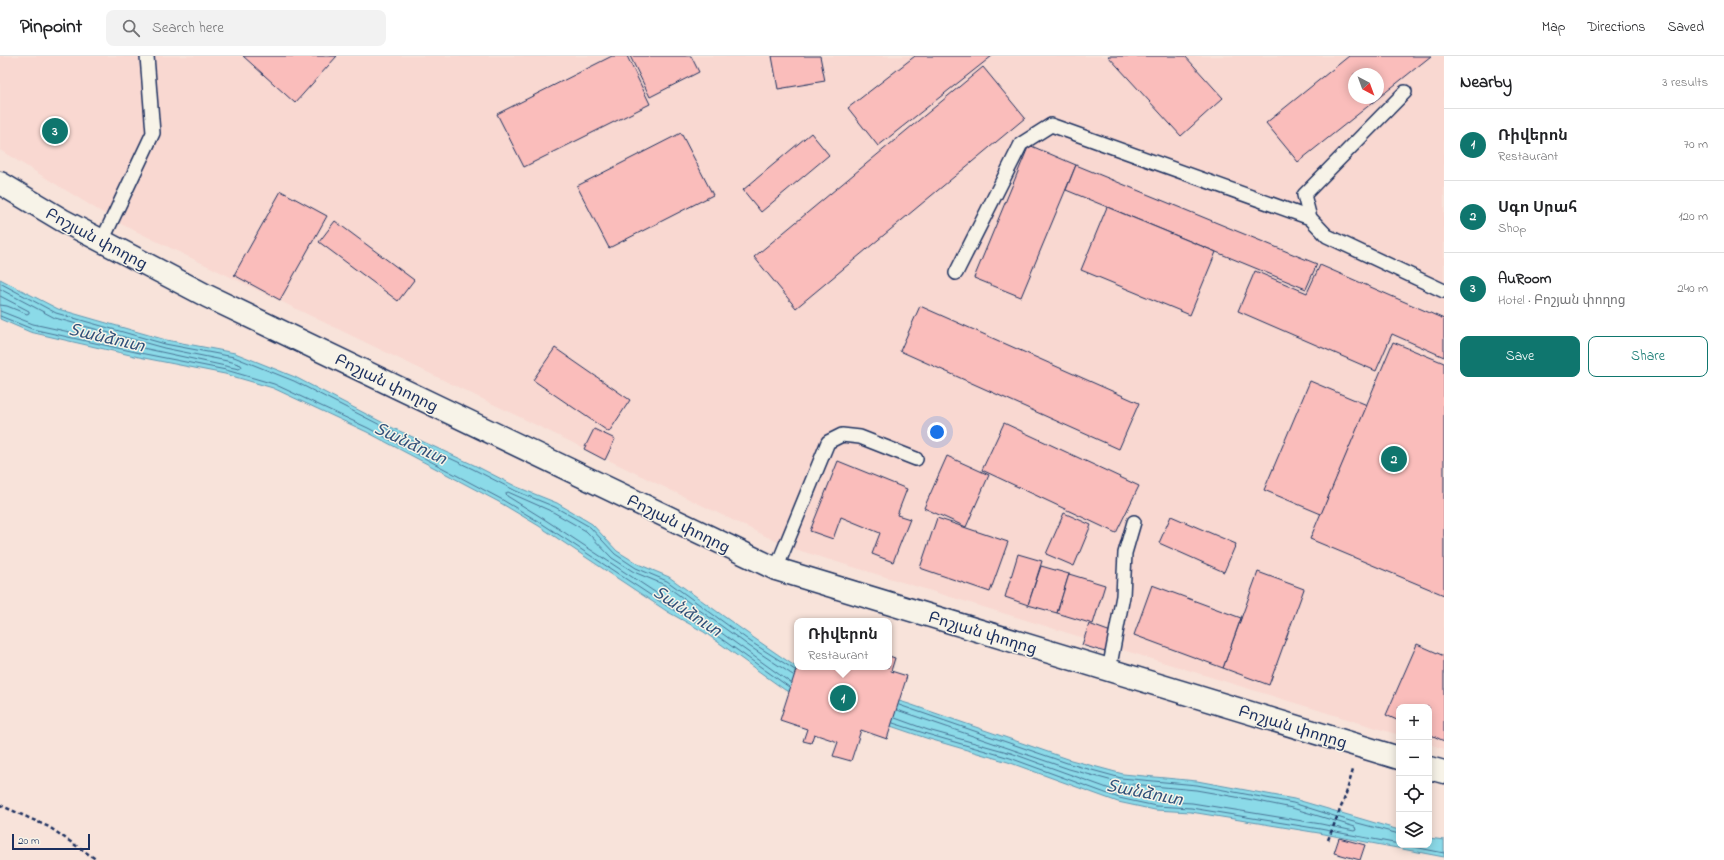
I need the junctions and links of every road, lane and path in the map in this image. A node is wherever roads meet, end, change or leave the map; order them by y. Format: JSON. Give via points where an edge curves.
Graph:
{"nodes":[{"id":1,"x":147,"y":56,"type":"edge"},
{"id":2,"x":1405,"y":92,"type":"dead end"},
{"id":3,"x":0,"y":183,"type":"edge"},
{"id":4,"x":1310,"y":218,"type":"junction"},
{"id":5,"x":102,"y":241,"type":"junction"},
{"id":6,"x":956,"y":273,"type":"dead end"},
{"id":7,"x":1444,"y":291,"type":"edge"},
{"id":8,"x":916,"y":459,"type":"dead end"},
{"id":9,"x":1134,"y":522,"type":"dead end"},
{"id":10,"x":776,"y":570,"type":"junction"},
{"id":11,"x":1109,"y":670,"type":"junction"},
{"id":12,"x":1360,"y":747,"type":"junction"},
{"id":13,"x":1396,"y":757,"type":"edge"},
{"id":14,"x":1432,"y":769,"type":"edge"},
{"id":15,"x":1444,"y":772,"type":"edge"},
{"id":16,"x":0,"y":805,"type":"edge"},
{"id":17,"x":1328,"y":840,"type":"dead end"},
{"id":18,"x":97,"y":860,"type":"edge"}],
"edges":[{"from":1,"to":5,"type":"lane","via":[[153,133]]},
{"from":2,"to":4,"type":"lane","via":[[1304,195]]},
{"from":3,"to":5,"type":"street","name":"Բոշյան փողոց"},
{"from":4,"to":6,"type":"lane","via":[[1051,126],[1021,144]]},
{"from":4,"to":7,"type":"lane","via":[[1327,236]]},
{"from":5,"to":10,"type":"street","name":"Բոշյան փողոց","via":[[207,296]]},
{"from":8,"to":10,"type":"lane","via":[[860,437],[842,435],[828,442]]},
{"from":9,"to":11,"type":"lane","via":[[1126,553],[1123,596]]},
{"from":10,"to":11,"type":"street","name":"Բոշյան փողոց"},
{"from":11,"to":12,"type":"street","name":"Բոշյան փողոց"},
{"from":12,"to":13,"type":"street","name":"Բոշյան փողոց"},
{"from":12,"to":17,"type":"path","via":[[1345,797]]},
{"from":14,"to":15,"type":"street"},
{"from":16,"to":18,"type":"path","via":[[49,827]]}]}
